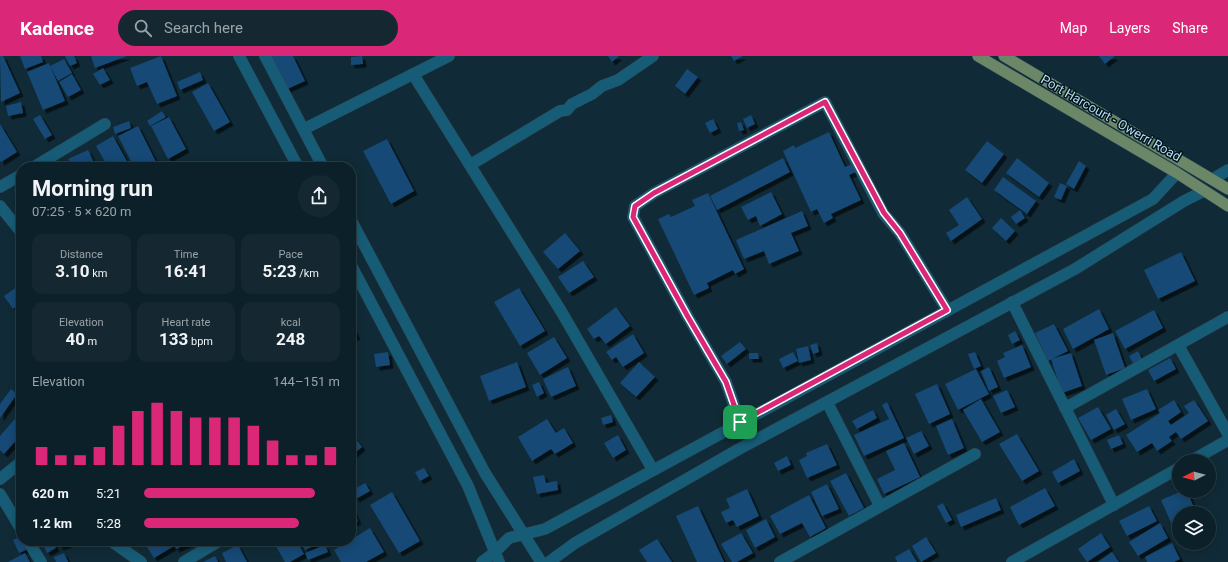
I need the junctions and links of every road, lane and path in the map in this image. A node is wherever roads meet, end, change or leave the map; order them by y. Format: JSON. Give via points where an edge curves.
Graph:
{"nodes":[{"id":1,"x":239,"y":56,"type":"edge"},
{"id":2,"x":265,"y":56,"type":"edge"},
{"id":3,"x":449,"y":56,"type":"edge"},
{"id":4,"x":653,"y":56,"type":"edge"},
{"id":5,"x":978,"y":56,"type":"edge"},
{"id":6,"x":1004,"y":56,"type":"edge"},
{"id":7,"x":413,"y":74,"type":"junction"},
{"id":8,"x":105,"y":124,"type":"dead end"},
{"id":9,"x":304,"y":129,"type":"junction"},
{"id":10,"x":42,"y":162,"type":"edge"},
{"id":11,"x":295,"y":162,"type":"edge"},
{"id":12,"x":320,"y":162,"type":"edge"},
{"id":13,"x":470,"y":166,"type":"junction"},
{"id":14,"x":1228,"y":170,"type":"edge"},
{"id":15,"x":1177,"y":173,"type":"junction"},
{"id":16,"x":16,"y":178,"type":"edge"},
{"id":17,"x":1213,"y":179,"type":"junction"},
{"id":18,"x":0,"y":187,"type":"edge"},
{"id":19,"x":1228,"y":189,"type":"edge"},
{"id":20,"x":1204,"y":191,"type":"junction"},
{"id":21,"x":0,"y":206,"type":"edge"},
{"id":22,"x":1228,"y":206,"type":"edge"},
{"id":23,"x":16,"y":226,"type":"edge"},
{"id":24,"x":356,"y":229,"type":"edge"},
{"id":25,"x":356,"y":274,"type":"edge"},
{"id":26,"x":1012,"y":302,"type":"junction"},
{"id":27,"x":947,"y":310,"type":"junction"},
{"id":28,"x":1228,"y":317,"type":"edge"},
{"id":29,"x":1178,"y":345,"type":"junction"},
{"id":30,"x":827,"y":402,"type":"junction"},
{"id":31,"x":1065,"y":408,"type":"junction"},
{"id":32,"x":740,"y":422,"type":"junction"},
{"id":33,"x":1228,"y":434,"type":"edge"},
{"id":34,"x":1228,"y":440,"type":"edge"},
{"id":35,"x":975,"y":454,"type":"dead end"},
{"id":36,"x":1203,"y":454,"type":"edge"},
{"id":37,"x":16,"y":466,"type":"edge"},
{"id":38,"x":653,"y":470,"type":"junction"},
{"id":39,"x":1172,"y":472,"type":"edge"},
{"id":40,"x":0,"y":479,"type":"edge"},
{"id":41,"x":0,"y":494,"type":"edge"},
{"id":42,"x":1114,"y":505,"type":"junction"},
{"id":43,"x":880,"y":506,"type":"junction"},
{"id":44,"x":16,"y":521,"type":"edge"},
{"id":45,"x":523,"y":534,"type":"junction"},
{"id":46,"x":31,"y":546,"type":"edge"},
{"id":47,"x":118,"y":546,"type":"edge"},
{"id":48,"x":211,"y":546,"type":"edge"},
{"id":49,"x":496,"y":558,"type":"edge"},
{"id":50,"x":41,"y":562,"type":"edge"},
{"id":51,"x":141,"y":562,"type":"edge"},
{"id":52,"x":184,"y":562,"type":"edge"},
{"id":53,"x":482,"y":562,"type":"edge"},
{"id":54,"x":541,"y":562,"type":"edge"},
{"id":55,"x":549,"y":562,"type":"edge"},
{"id":56,"x":780,"y":562,"type":"edge"},
{"id":57,"x":1012,"y":562,"type":"edge"}],
"edges":[{"from":1,"to":11,"type":"street"},
{"from":2,"to":9,"type":"street"},
{"from":3,"to":7,"type":"street"},
{"from":4,"to":13,"type":"street","via":[[618,80],[602,86],[572,104],[567,110],[560,111]]},
{"from":5,"to":15,"type":"main road","name":"Port Harcourt - Owerri Road"},
{"from":6,"to":17,"type":"main road","name":"Port Harcourt - Owerri Road"},
{"from":7,"to":9,"type":"street"},
{"from":7,"to":13,"type":"street"},
{"from":8,"to":10,"type":"street"},
{"from":9,"to":12,"type":"street"},
{"from":13,"to":38,"type":"street","via":[[561,311]]},
{"from":14,"to":17,"type":"street"},
{"from":15,"to":20,"type":"main road","name":"Port Harcourt - Owerri Road"},
{"from":15,"to":27,"type":"street","via":[[1153,199]]},
{"from":16,"to":18,"type":"street"},
{"from":17,"to":19,"type":"main road","name":"Port Harcourt - Owerri Road"},
{"from":20,"to":22,"type":"main road","name":"Port Harcourt - Owerri Road"},
{"from":20,"to":26,"type":"street","via":[[1075,268]]},
{"from":21,"to":23,"type":"street"},
{"from":24,"to":45,"type":"street","via":[[485,474]]},
{"from":25,"to":49,"type":"street","via":[[468,486]]},
{"from":26,"to":30,"type":"street"},
{"from":26,"to":31,"type":"street"},
{"from":27,"to":32,"type":"street"},
{"from":27,"to":32,"type":"street","via":[[900,233],[884,213],[825,102],[654,193],[635,206],[633,217],[726,382]]},
{"from":28,"to":29,"type":"street"},
{"from":29,"to":31,"type":"street"},
{"from":29,"to":33,"type":"street"},
{"from":30,"to":43,"type":"street"},
{"from":30,"to":55,"type":"street","via":[[738,449],[582,539]]},
{"from":31,"to":42,"type":"street"},
{"from":32,"to":38,"type":"street"},
{"from":34,"to":36,"type":"street"},
{"from":35,"to":43,"type":"street"},
{"from":37,"to":40,"type":"street"},
{"from":38,"to":45,"type":"street","via":[[545,529]]},
{"from":39,"to":42,"type":"street"},
{"from":41,"to":44,"type":"street"},
{"from":42,"to":57,"type":"street"},
{"from":43,"to":56,"type":"street"},
{"from":45,"to":49,"type":"street","via":[[509,538]]},
{"from":45,"to":54,"type":"street"},
{"from":46,"to":50,"type":"street"},
{"from":47,"to":51,"type":"street"},
{"from":48,"to":52,"type":"street"},
{"from":49,"to":53,"type":"street"}]}
